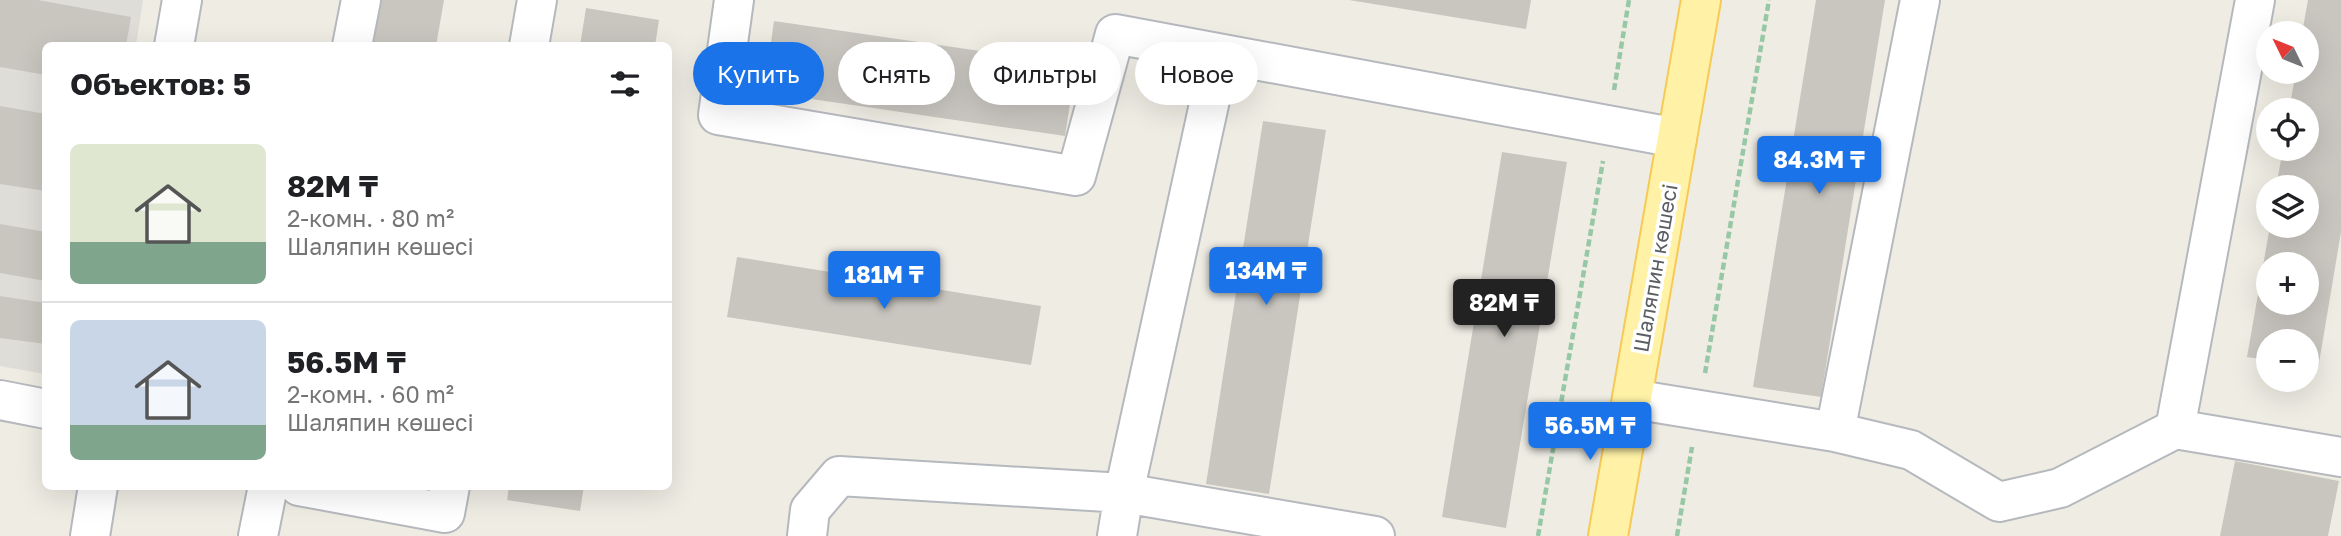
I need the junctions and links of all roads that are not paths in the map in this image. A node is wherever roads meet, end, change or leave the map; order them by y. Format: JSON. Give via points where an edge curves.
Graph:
{"nodes":[{"id":1,"x":182,"y":0,"type":"edge"},
{"id":2,"x":361,"y":0,"type":"edge"},
{"id":3,"x":537,"y":0,"type":"edge"},
{"id":4,"x":734,"y":0,"type":"edge"},
{"id":5,"x":1701,"y":0,"type":"edge"},
{"id":6,"x":1920,"y":0,"type":"edge"},
{"id":7,"x":2255,"y":0,"type":"edge"},
{"id":8,"x":175,"y":42,"type":"edge"},
{"id":9,"x":353,"y":42,"type":"edge"},
{"id":10,"x":530,"y":42,"type":"edge"},
{"id":11,"x":1157,"y":42,"type":"edge"},
{"id":12,"x":1258,"y":61,"type":"edge"},
{"id":13,"x":1209,"y":105,"type":"edge"},
{"id":14,"x":1677,"y":138,"type":"junction"},
{"id":15,"x":1632,"y":399,"type":"junction"},
{"id":16,"x":0,"y":400,"type":"edge"},
{"id":17,"x":42,"y":408,"type":"edge"},
{"id":18,"x":2175,"y":429,"type":"junction"},
{"id":19,"x":1835,"y":432,"type":"junction"},
{"id":20,"x":2341,"y":457,"type":"edge"},
{"id":21,"x":97,"y":490,"type":"edge"},
{"id":22,"x":267,"y":490,"type":"edge"},
{"id":23,"x":321,"y":490,"type":"edge"},
{"id":24,"x":449,"y":490,"type":"edge"},
{"id":25,"x":1124,"y":493,"type":"junction"},
{"id":26,"x":90,"y":536,"type":"edge"},
{"id":27,"x":258,"y":536,"type":"edge"},
{"id":28,"x":807,"y":536,"type":"edge"},
{"id":29,"x":1117,"y":536,"type":"edge"},
{"id":30,"x":1375,"y":536,"type":"edge"},
{"id":31,"x":1608,"y":536,"type":"edge"}],
"edges":[{"from":1,"to":8,"type":"street"},
{"from":2,"to":9,"type":"street"},
{"from":3,"to":10,"type":"street"},
{"from":4,"to":11,"type":"street","via":[[718,115],[1076,176],[1115,34]]},
{"from":5,"to":14,"type":"main road","name":"Шаляпин көшесі"},
{"from":6,"to":19,"type":"street"},
{"from":7,"to":18,"type":"street"},
{"from":12,"to":14,"type":"street"},
{"from":13,"to":25,"type":"street"},
{"from":14,"to":15,"type":"main road","name":"Шаляпин көшесі"},
{"from":15,"to":19,"type":"street"},
{"from":15,"to":31,"type":"main road","name":"Шаляпин көшесі"},
{"from":16,"to":17,"type":"street"},
{"from":18,"to":19,"type":"street","via":[[2060,488],[1999,502],[1911,450]]},
{"from":18,"to":20,"type":"street"},
{"from":21,"to":26,"type":"street"},
{"from":22,"to":27,"type":"street"},
{"from":23,"to":24,"type":"street","via":[[445,513]]},
{"from":25,"to":28,"type":"street","via":[[839,476],[810,510]]},
{"from":25,"to":29,"type":"street"},
{"from":25,"to":30,"type":"street"}]}
